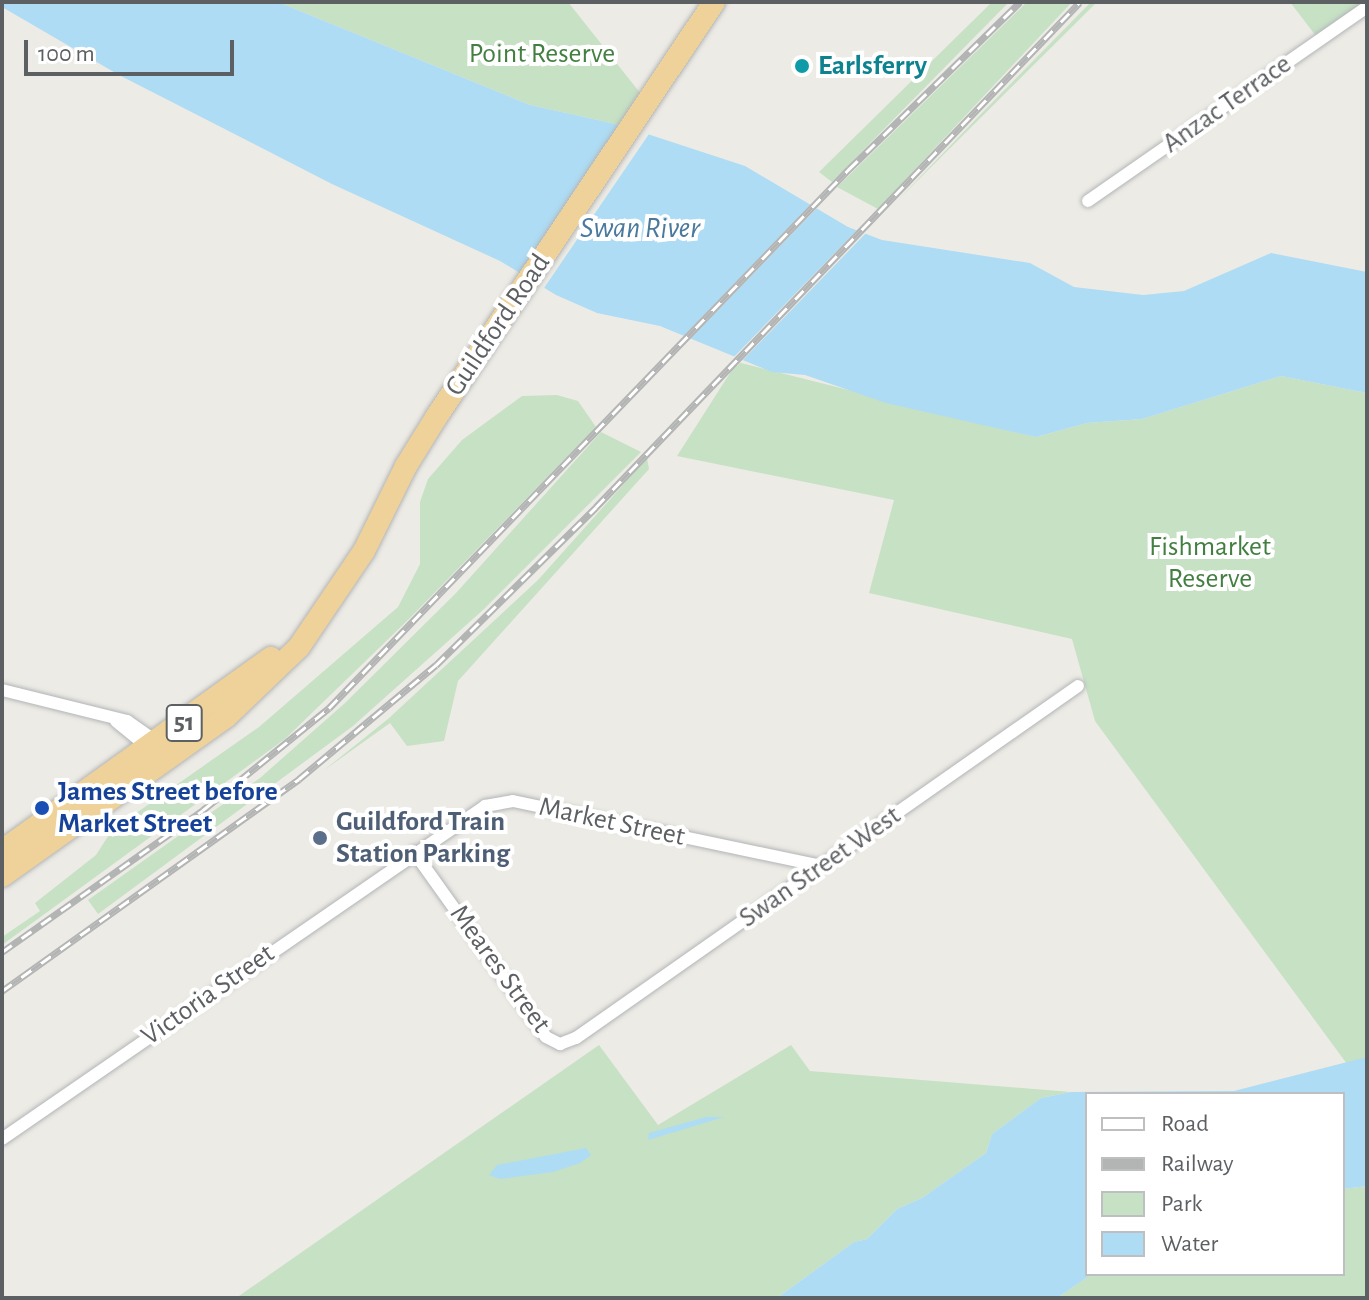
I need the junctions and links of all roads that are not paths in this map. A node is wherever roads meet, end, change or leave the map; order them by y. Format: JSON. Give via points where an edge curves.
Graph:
{"nodes":[{"id":1,"x":1367,"y":7,"type":"edge"},
{"id":2,"x":709,"y":9,"type":"edge"},
{"id":3,"x":1088,"y":201,"type":"dead end"},
{"id":4,"x":1078,"y":686,"type":"dead end"},
{"id":5,"x":2,"y":690,"type":"edge"},
{"id":6,"x":160,"y":753,"type":"junction"},
{"id":7,"x":101,"y":808,"type":"junction"},
{"id":8,"x":8,"y":847,"type":"edge"},
{"id":9,"x":414,"y":852,"type":"junction"},
{"id":10,"x":822,"y":866,"type":"junction"},
{"id":11,"x":2,"y":876,"type":"edge"},
{"id":12,"x":560,"y":1044,"type":"joint"},
{"id":13,"x":2,"y":1139,"type":"edge"}],
"edges":[{"from":1,"to":3,"type":"street","name":"Anzac Terrace"},
{"from":2,"to":6,"type":"highway","name":"Guildford Road","number":"51","via":[[437,416],[349,576],[288,643]]},
{"from":4,"to":10,"type":"street","name":"Swan Street West"},
{"from":5,"to":6,"type":"street","via":[[116,721]]},
{"from":6,"to":7,"type":"highway","number":"51"},
{"from":6,"to":8,"type":"highway","number":"51"},
{"from":7,"to":8,"type":"highway","via":[[80,804]]},
{"from":7,"to":11,"type":"highway","number":"51"},
{"from":9,"to":10,"type":"street","name":"Market Street","via":[[473,812],[513,801]]},
{"from":9,"to":12,"type":"street","name":"Meares Street","via":[[546,1037]]},
{"from":9,"to":13,"type":"street","name":"Victoria Street"},
{"from":10,"to":12,"type":"street","name":"Swan Street West","via":[[576,1038]]}]}
